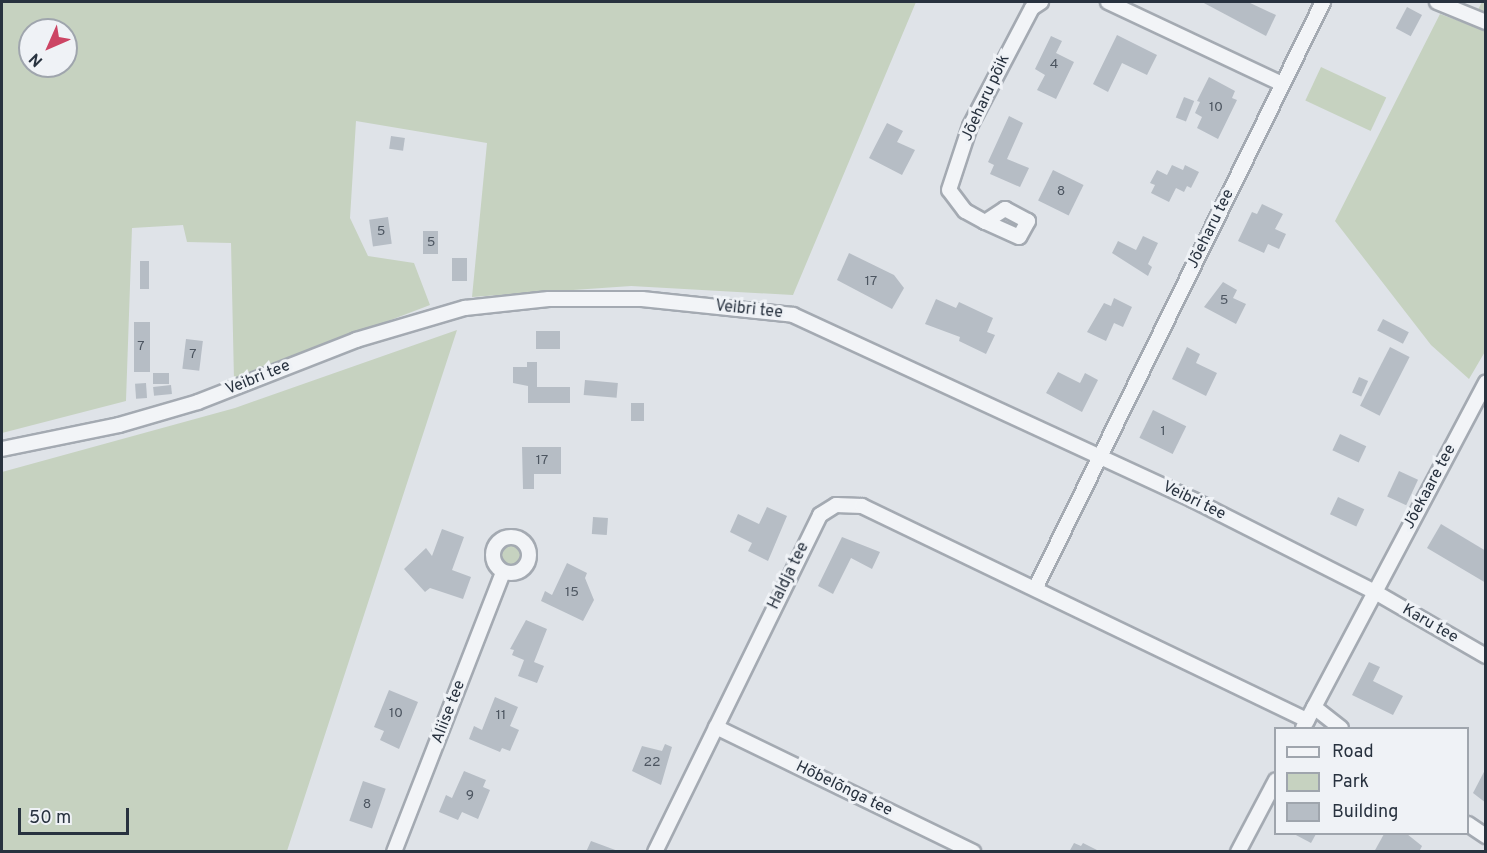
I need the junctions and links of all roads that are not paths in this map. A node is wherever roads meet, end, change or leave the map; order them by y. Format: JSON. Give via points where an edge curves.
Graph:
{"nodes":[{"id":1,"x":1041,"y":2,"type":"edge"},
{"id":2,"x":1108,"y":2,"type":"edge"},
{"id":3,"x":1323,"y":2,"type":"edge"},
{"id":4,"x":1437,"y":2,"type":"edge"},
{"id":5,"x":1485,"y":22,"type":"edge"},
{"id":6,"x":1282,"y":84,"type":"junction"},
{"id":7,"x":986,"y":222,"type":"dead end"},
{"id":8,"x":1485,"y":382,"type":"edge"},
{"id":9,"x":2,"y":449,"type":"edge"},
{"id":10,"x":1099,"y":456,"type":"junction"},
{"id":11,"x":503,"y":572,"type":"dead end"},
{"id":12,"x":1036,"y":587,"type":"junction"},
{"id":13,"x":1375,"y":592,"type":"junction"},
{"id":14,"x":1485,"y":656,"type":"edge"},
{"id":15,"x":1314,"y":707,"type":"junction"},
{"id":16,"x":1305,"y":724,"type":"edge"},
{"id":17,"x":716,"y":727,"type":"junction"},
{"id":18,"x":1339,"y":727,"type":"edge"},
{"id":19,"x":1274,"y":782,"type":"edge"},
{"id":20,"x":1469,"y":825,"type":"edge"},
{"id":21,"x":1485,"y":836,"type":"edge"},
{"id":22,"x":394,"y":852,"type":"edge"},
{"id":23,"x":656,"y":852,"type":"edge"},
{"id":24,"x":973,"y":852,"type":"edge"},
{"id":25,"x":1238,"y":852,"type":"edge"}],
"edges":[{"from":1,"to":7,"type":"street","name":"Jõeharu põik","via":[[1027,17],[970,126],[949,190],[965,211]]},
{"from":2,"to":6,"type":"street"},
{"from":3,"to":6,"type":"street","name":"Jõeharu tee"},
{"from":4,"to":5,"type":"street"},
{"from":6,"to":10,"type":"street","name":"Jõeharu tee"},
{"from":8,"to":13,"type":"street","name":"Jõekaare tee"},
{"from":9,"to":10,"type":"street","name":"Veibri tee","via":[[119,425],[198,402],[356,339],[465,308],[549,298],[642,299],[793,315]]},
{"from":10,"to":12,"type":"street"},
{"from":10,"to":13,"type":"street","name":"Veibri tee"},
{"from":11,"to":22,"type":"street","name":"Aliise tee"},
{"from":12,"to":16,"type":"street","name":"Haldja tee"},
{"from":12,"to":17,"type":"street","name":"Haldja tee","via":[[862,506],[843,503],[827,508],[812,530]]},
{"from":13,"to":14,"type":"street","name":"Karu tee"},
{"from":13,"to":15,"type":"street"},
{"from":15,"to":16,"type":"street"},
{"from":15,"to":18,"type":"street"},
{"from":17,"to":23,"type":"street","name":"Haldja tee"},
{"from":17,"to":24,"type":"street","name":"Hõbelõnga tee"},
{"from":19,"to":25,"type":"street"},
{"from":20,"to":21,"type":"street"}]}
